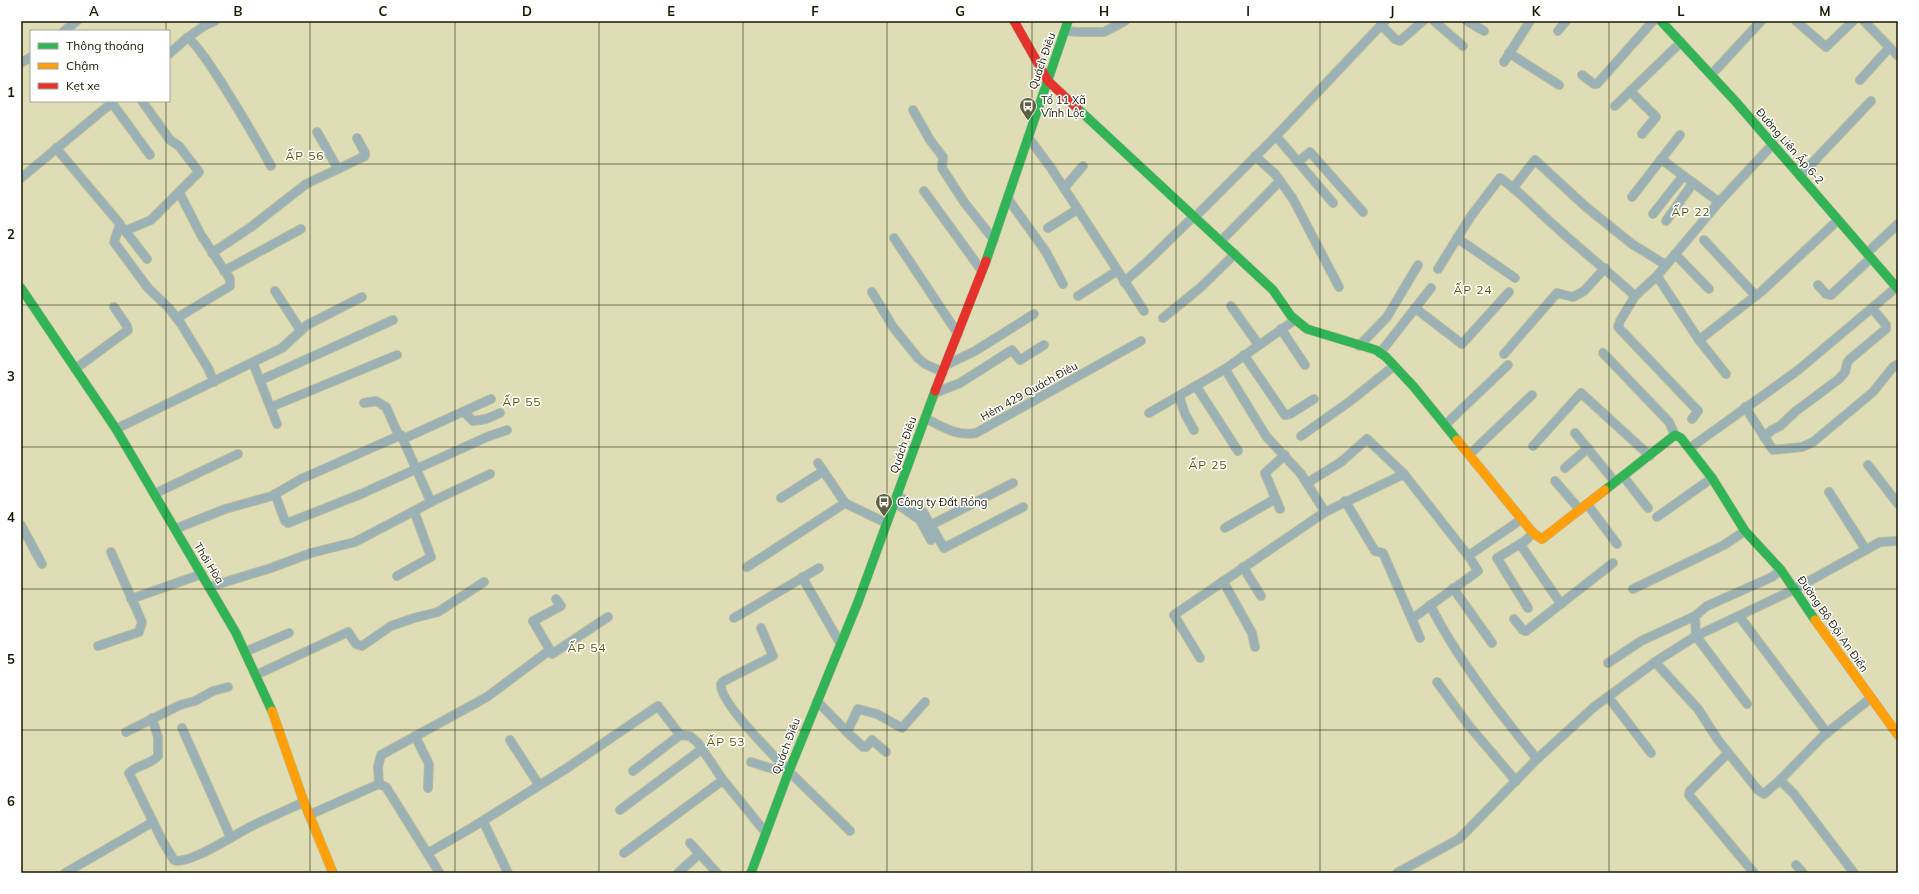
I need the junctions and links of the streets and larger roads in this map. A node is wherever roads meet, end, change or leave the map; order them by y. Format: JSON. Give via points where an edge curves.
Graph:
{"nodes":[{"id":1,"x":78,"y":21,"type":"edge"},
{"id":2,"x":215,"y":21,"type":"edge"},
{"id":3,"x":1014,"y":21,"type":"edge"},
{"id":4,"x":1068,"y":21,"type":"edge"},
{"id":5,"x":1125,"y":21,"type":"edge"},
{"id":6,"x":1422,"y":21,"type":"edge"},
{"id":7,"x":1434,"y":21,"type":"edge"},
{"id":8,"x":1467,"y":21,"type":"edge"},
{"id":9,"x":1530,"y":21,"type":"edge"},
{"id":10,"x":1566,"y":21,"type":"edge"},
{"id":11,"x":1653,"y":21,"type":"edge"},
{"id":12,"x":1661,"y":21,"type":"edge"},
{"id":13,"x":1761,"y":21,"type":"edge"},
{"id":14,"x":1796,"y":21,"type":"edge"},
{"id":15,"x":1853,"y":21,"type":"edge"},
{"id":16,"x":1864,"y":21,"type":"edge"},
{"id":17,"x":1383,"y":23,"type":"edge"},
{"id":18,"x":65,"y":30,"type":"edge"},
{"id":19,"x":1065,"y":31,"type":"junction"},
{"id":20,"x":1484,"y":31,"type":"dead end"},
{"id":21,"x":1558,"y":31,"type":"dead end"},
{"id":22,"x":187,"y":38,"type":"junction"},
{"id":23,"x":1681,"y":42,"type":"junction"},
{"id":24,"x":1463,"y":46,"type":"dead end"},
{"id":25,"x":1889,"y":48,"type":"junction"},
{"id":26,"x":170,"y":53,"type":"edge"},
{"id":27,"x":1509,"y":54,"type":"junction"},
{"id":28,"x":1898,"y":56,"type":"edge"},
{"id":29,"x":30,"y":58,"type":"edge"},
{"id":30,"x":21,"y":62,"type":"edge"},
{"id":31,"x":1504,"y":62,"type":"dead end"},
{"id":32,"x":1712,"y":74,"type":"junction"},
{"id":33,"x":1582,"y":76,"type":"dead end"},
{"id":34,"x":1860,"y":80,"type":"dead end"},
{"id":35,"x":1048,"y":81,"type":"junction"},
{"id":36,"x":1559,"y":85,"type":"dead end"},
{"id":37,"x":1630,"y":91,"type":"junction"},
{"id":38,"x":1871,"y":101,"type":"dead end"},
{"id":39,"x":113,"y":102,"type":"edge"},
{"id":40,"x":143,"y":102,"type":"edge"},
{"id":41,"x":1615,"y":106,"type":"dead end"},
{"id":42,"x":913,"y":110,"type":"dead end"},
{"id":43,"x":318,"y":132,"type":"dead end"},
{"id":44,"x":1642,"y":134,"type":"dead end"},
{"id":45,"x":1680,"y":135,"type":"dead end"},
{"id":46,"x":1276,"y":136,"type":"junction"},
{"id":47,"x":1028,"y":137,"type":"junction"},
{"id":48,"x":357,"y":138,"type":"dead end"},
{"id":49,"x":1772,"y":144,"type":"junction"},
{"id":50,"x":56,"y":148,"type":"junction"},
{"id":51,"x":150,"y":155,"type":"dead end"},
{"id":52,"x":1255,"y":156,"type":"junction"},
{"id":53,"x":1661,"y":159,"type":"junction"},
{"id":54,"x":1298,"y":162,"type":"junction"},
{"id":55,"x":271,"y":166,"type":"dead end"},
{"id":56,"x":1084,"y":166,"type":"dead end"},
{"id":57,"x":338,"y":169,"type":"junction"},
{"id":58,"x":1683,"y":176,"type":"junction"},
{"id":59,"x":1800,"y":176,"type":"junction"},
{"id":60,"x":21,"y":178,"type":"edge"},
{"id":61,"x":1280,"y":181,"type":"junction"},
{"id":62,"x":1693,"y":183,"type":"junction"},
{"id":63,"x":1064,"y":188,"type":"junction"},
{"id":64,"x":1513,"y":188,"type":"junction"},
{"id":65,"x":924,"y":191,"type":"dead end"},
{"id":66,"x":179,"y":192,"type":"junction"},
{"id":67,"x":1632,"y":197,"type":"dead end"},
{"id":68,"x":1008,"y":199,"type":"junction"},
{"id":69,"x":1718,"y":202,"type":"junction"},
{"id":70,"x":1333,"y":203,"type":"dead end"},
{"id":71,"x":1078,"y":209,"type":"junction"},
{"id":72,"x":1363,"y":212,"type":"dead end"},
{"id":73,"x":1653,"y":214,"type":"dead end"},
{"id":74,"x":1194,"y":216,"type":"junction"},
{"id":75,"x":1838,"y":220,"type":"junction"},
{"id":76,"x":1666,"y":222,"type":"dead end"},
{"id":77,"x":1898,"y":224,"type":"edge"},
{"id":78,"x":123,"y":227,"type":"junction"},
{"id":79,"x":1048,"y":228,"type":"dead end"},
{"id":80,"x":301,"y":229,"type":"dead end"},
{"id":81,"x":894,"y":238,"type":"dead end"},
{"id":82,"x":1457,"y":238,"type":"junction"},
{"id":83,"x":994,"y":240,"type":"junction"},
{"id":84,"x":1704,"y":240,"type":"dead end"},
{"id":85,"x":1221,"y":241,"type":"junction"},
{"id":86,"x":212,"y":253,"type":"junction"},
{"id":87,"x":1235,"y":254,"type":"junction"},
{"id":88,"x":1675,"y":254,"type":"junction"},
{"id":89,"x":1869,"y":256,"type":"junction"},
{"id":90,"x":147,"y":259,"type":"dead end"},
{"id":91,"x":1418,"y":265,"type":"dead end"},
{"id":92,"x":1666,"y":265,"type":"junction"},
{"id":93,"x":1605,"y":268,"type":"junction"},
{"id":94,"x":1438,"y":269,"type":"dead end"},
{"id":95,"x":224,"y":271,"type":"junction"},
{"id":96,"x":982,"y":271,"type":"junction"},
{"id":97,"x":1117,"y":271,"type":"junction"},
{"id":98,"x":1657,"y":276,"type":"junction"},
{"id":99,"x":1515,"y":278,"type":"dead end"},
{"id":100,"x":1124,"y":282,"type":"junction"},
{"id":101,"x":1063,"y":284,"type":"dead end"},
{"id":102,"x":1818,"y":285,"type":"dead end"},
{"id":103,"x":1339,"y":287,"type":"dead end"},
{"id":104,"x":1897,"y":287,"type":"edge"},
{"id":105,"x":21,"y":288,"type":"edge"},
{"id":106,"x":1431,"y":288,"type":"dead end"},
{"id":107,"x":1709,"y":289,"type":"dead end"},
{"id":108,"x":275,"y":291,"type":"dead end"},
{"id":109,"x":872,"y":292,"type":"dead end"},
{"id":110,"x":1509,"y":292,"type":"dead end"},
{"id":111,"x":1078,"y":296,"type":"dead end"},
{"id":112,"x":1635,"y":296,"type":"junction"},
{"id":113,"x":1756,"y":296,"type":"junction"},
{"id":114,"x":362,"y":297,"type":"dead end"},
{"id":115,"x":1231,"y":306,"type":"dead end"},
{"id":116,"x":114,"y":307,"type":"dead end"},
{"id":117,"x":1415,"y":308,"type":"junction"},
{"id":118,"x":1872,"y":308,"type":"junction"},
{"id":119,"x":1144,"y":311,"type":"dead end"},
{"id":120,"x":1034,"y":314,"type":"dead end"},
{"id":121,"x":176,"y":318,"type":"junction"},
{"id":122,"x":1163,"y":318,"type":"dead end"},
{"id":123,"x":393,"y":320,"type":"dead end"},
{"id":124,"x":1295,"y":320,"type":"junction"},
{"id":125,"x":1281,"y":329,"type":"junction"},
{"id":126,"x":302,"y":331,"type":"junction"},
{"id":127,"x":958,"y":334,"type":"junction"},
{"id":128,"x":1699,"y":340,"type":"junction"},
{"id":129,"x":1141,"y":341,"type":"dead end"},
{"id":130,"x":1258,"y":344,"type":"junction"},
{"id":131,"x":1044,"y":345,"type":"dead end"},
{"id":132,"x":1359,"y":346,"type":"junction"},
{"id":133,"x":1380,"y":353,"type":"junction"},
{"id":134,"x":1603,"y":353,"type":"dead end"},
{"id":135,"x":1504,"y":354,"type":"dead end"},
{"id":136,"x":397,"y":355,"type":"dead end"},
{"id":137,"x":1244,"y":355,"type":"junction"},
{"id":138,"x":253,"y":363,"type":"junction"},
{"id":139,"x":1898,"y":364,"type":"edge"},
{"id":140,"x":1305,"y":365,"type":"dead end"},
{"id":141,"x":1508,"y":365,"type":"dead end"},
{"id":142,"x":1394,"y":366,"type":"junction"},
{"id":143,"x":944,"y":368,"type":"junction"},
{"id":144,"x":75,"y":369,"type":"junction"},
{"id":145,"x":1224,"y":369,"type":"junction"},
{"id":146,"x":1726,"y":374,"type":"dead end"},
{"id":147,"x":261,"y":380,"type":"junction"},
{"id":148,"x":214,"y":382,"type":"junction"},
{"id":149,"x":1196,"y":386,"type":"junction"},
{"id":150,"x":935,"y":394,"type":"junction"},
{"id":151,"x":1532,"y":395,"type":"dead end"},
{"id":152,"x":1179,"y":396,"type":"junction"},
{"id":153,"x":491,"y":399,"type":"dead end"},
{"id":154,"x":1314,"y":399,"type":"dead end"},
{"id":155,"x":364,"y":403,"type":"dead end"},
{"id":156,"x":271,"y":407,"type":"junction"},
{"id":157,"x":1745,"y":407,"type":"junction"},
{"id":158,"x":464,"y":412,"type":"junction"},
{"id":159,"x":500,"y":413,"type":"dead end"},
{"id":160,"x":1149,"y":413,"type":"dead end"},
{"id":161,"x":925,"y":418,"type":"junction"},
{"id":162,"x":1692,"y":419,"type":"dead end"},
{"id":163,"x":277,"y":424,"type":"dead end"},
{"id":164,"x":1445,"y":425,"type":"junction"},
{"id":165,"x":116,"y":429,"type":"junction"},
{"id":166,"x":507,"y":430,"type":"dead end"},
{"id":167,"x":1194,"y":430,"type":"dead end"},
{"id":168,"x":1575,"y":433,"type":"dead end"},
{"id":169,"x":1676,"y":435,"type":"junction"},
{"id":170,"x":1301,"y":436,"type":"dead end"},
{"id":171,"x":401,"y":437,"type":"junction"},
{"id":172,"x":1764,"y":437,"type":"junction"},
{"id":173,"x":1533,"y":446,"type":"dead end"},
{"id":174,"x":1588,"y":448,"type":"junction"},
{"id":175,"x":1690,"y":448,"type":"junction"},
{"id":176,"x":1238,"y":451,"type":"dead end"},
{"id":177,"x":238,"y":454,"type":"dead end"},
{"id":178,"x":1285,"y":455,"type":"junction"},
{"id":179,"x":1469,"y":455,"type":"junction"},
{"id":180,"x":1650,"y":456,"type":"junction"},
{"id":181,"x":818,"y":464,"type":"dead end"},
{"id":182,"x":1868,"y":465,"type":"dead end"},
{"id":183,"x":1565,"y":468,"type":"dead end"},
{"id":184,"x":416,"y":470,"type":"junction"},
{"id":185,"x":822,"y":472,"type":"junction"},
{"id":186,"x":490,"y":474,"type":"dead end"},
{"id":187,"x":1404,"y":474,"type":"junction"},
{"id":188,"x":1623,"y":476,"type":"junction"},
{"id":189,"x":1712,"y":478,"type":"junction"},
{"id":190,"x":1555,"y":480,"type":"dead end"},
{"id":191,"x":1615,"y":482,"type":"junction"},
{"id":192,"x":1013,"y":483,"type":"dead end"},
{"id":193,"x":1307,"y":483,"type":"junction"},
{"id":194,"x":1829,"y":492,"type":"dead end"},
{"id":195,"x":154,"y":494,"type":"junction"},
{"id":196,"x":275,"y":494,"type":"junction"},
{"id":197,"x":781,"y":498,"type":"dead end"},
{"id":198,"x":896,"y":499,"type":"junction"},
{"id":199,"x":1275,"y":499,"type":"junction"},
{"id":200,"x":1345,"y":501,"type":"junction"},
{"id":201,"x":431,"y":502,"type":"junction"},
{"id":202,"x":845,"y":504,"type":"junction"},
{"id":203,"x":1587,"y":504,"type":"junction"},
{"id":204,"x":1898,"y":504,"type":"edge"},
{"id":205,"x":1023,"y":507,"type":"dead end"},
{"id":206,"x":1648,"y":508,"type":"dead end"},
{"id":207,"x":1280,"y":509,"type":"dead end"},
{"id":208,"x":1580,"y":510,"type":"junction"},
{"id":209,"x":414,"y":511,"type":"junction"},
{"id":210,"x":1325,"y":512,"type":"junction"},
{"id":211,"x":1657,"y":517,"type":"dead end"},
{"id":212,"x":1522,"y":519,"type":"junction"},
{"id":213,"x":886,"y":523,"type":"junction"},
{"id":214,"x":21,"y":525,"type":"edge"},
{"id":215,"x":931,"y":525,"type":"junction"},
{"id":216,"x":1225,"y":528,"type":"dead end"},
{"id":217,"x":174,"y":529,"type":"junction"},
{"id":218,"x":1745,"y":531,"type":"junction"},
{"id":219,"x":1533,"y":533,"type":"junction"},
{"id":220,"x":930,"y":540,"type":"dead end"},
{"id":221,"x":1898,"y":540,"type":"edge"},
{"id":222,"x":1520,"y":544,"type":"junction"},
{"id":223,"x":1617,"y":544,"type":"dead end"},
{"id":224,"x":1866,"y":550,"type":"junction"},
{"id":225,"x":111,"y":552,"type":"dead end"},
{"id":226,"x":1468,"y":556,"type":"junction"},
{"id":227,"x":1613,"y":563,"type":"dead end"},
{"id":228,"x":42,"y":564,"type":"dead end"},
{"id":229,"x":1243,"y":567,"type":"junction"},
{"id":230,"x":747,"y":568,"type":"dead end"},
{"id":231,"x":818,"y":568,"type":"dead end"},
{"id":232,"x":1781,"y":570,"type":"junction"},
{"id":233,"x":202,"y":574,"type":"junction"},
{"id":234,"x":397,"y":576,"type":"dead end"},
{"id":235,"x":802,"y":577,"type":"junction"},
{"id":236,"x":1223,"y":581,"type":"junction"},
{"id":237,"x":484,"y":582,"type":"dead end"},
{"id":238,"x":210,"y":587,"type":"junction"},
{"id":239,"x":1453,"y":588,"type":"junction"},
{"id":240,"x":1633,"y":589,"type":"dead end"},
{"id":241,"x":1793,"y":590,"type":"junction"},
{"id":242,"x":1261,"y":596,"type":"dead end"},
{"id":243,"x":556,"y":598,"type":"dead end"},
{"id":244,"x":131,"y":599,"type":"junction"},
{"id":245,"x":1430,"y":604,"type":"junction"},
{"id":246,"x":1561,"y":604,"type":"junction"},
{"id":247,"x":1528,"y":608,"type":"dead end"},
{"id":248,"x":1695,"y":616,"type":"junction"},
{"id":249,"x":1739,"y":616,"type":"junction"},
{"id":250,"x":608,"y":617,"type":"dead end"},
{"id":251,"x":734,"y":618,"type":"dead end"},
{"id":252,"x":1413,"y":618,"type":"junction"},
{"id":253,"x":1514,"y":619,"type":"dead end"},
{"id":254,"x":761,"y":628,"type":"dead end"},
{"id":255,"x":289,"y":633,"type":"dead end"},
{"id":256,"x":1696,"y":636,"type":"junction"},
{"id":257,"x":1420,"y":638,"type":"dead end"},
{"id":258,"x":840,"y":643,"type":"junction"},
{"id":259,"x":1492,"y":643,"type":"dead end"},
{"id":260,"x":98,"y":646,"type":"dead end"},
{"id":261,"x":1255,"y":647,"type":"dead end"},
{"id":262,"x":550,"y":650,"type":"junction"},
{"id":263,"x":245,"y":652,"type":"junction"},
{"id":264,"x":1200,"y":658,"type":"dead end"},
{"id":265,"x":1608,"y":662,"type":"dead end"},
{"id":266,"x":1655,"y":662,"type":"junction"},
{"id":267,"x":256,"y":675,"type":"junction"},
{"id":268,"x":1437,"y":682,"type":"dead end"},
{"id":269,"x":228,"y":687,"type":"dead end"},
{"id":270,"x":1609,"y":698,"type":"junction"},
{"id":271,"x":1871,"y":698,"type":"junction"},
{"id":272,"x":817,"y":701,"type":"junction"},
{"id":273,"x":925,"y":702,"type":"dead end"},
{"id":274,"x":1747,"y":704,"type":"dead end"},
{"id":275,"x":152,"y":718,"type":"junction"},
{"id":276,"x":182,"y":728,"type":"dead end"},
{"id":277,"x":126,"y":732,"type":"dead end"},
{"id":278,"x":847,"y":732,"type":"junction"},
{"id":279,"x":1827,"y":733,"type":"junction"},
{"id":280,"x":680,"y":735,"type":"junction"},
{"id":281,"x":1898,"y":735,"type":"edge"},
{"id":282,"x":416,"y":736,"type":"junction"},
{"id":283,"x":510,"y":740,"type":"dead end"},
{"id":284,"x":702,"y":749,"type":"junction"},
{"id":285,"x":886,"y":752,"type":"dead end"},
{"id":286,"x":1651,"y":753,"type":"dead end"},
{"id":287,"x":1728,"y":753,"type":"junction"},
{"id":288,"x":1537,"y":759,"type":"junction"},
{"id":289,"x":751,"y":762,"type":"dead end"},
{"id":290,"x":786,"y":768,"type":"junction"},
{"id":291,"x":633,"y":772,"type":"dead end"},
{"id":292,"x":723,"y":780,"type":"junction"},
{"id":293,"x":1780,"y":780,"type":"junction"},
{"id":294,"x":1516,"y":781,"type":"junction"},
{"id":295,"x":379,"y":784,"type":"junction"},
{"id":296,"x":539,"y":785,"type":"junction"},
{"id":297,"x":428,"y":788,"type":"dead end"},
{"id":298,"x":304,"y":802,"type":"junction"},
{"id":299,"x":620,"y":810,"type":"dead end"},
{"id":300,"x":310,"y":815,"type":"junction"},
{"id":301,"x":153,"y":822,"type":"junction"},
{"id":302,"x":483,"y":822,"type":"junction"},
{"id":303,"x":850,"y":831,"type":"dead end"},
{"id":304,"x":766,"y":833,"type":"junction"},
{"id":305,"x":231,"y":838,"type":"junction"},
{"id":306,"x":690,"y":843,"type":"dead end"},
{"id":307,"x":428,"y":853,"type":"junction"},
{"id":308,"x":624,"y":853,"type":"dead end"},
{"id":309,"x":699,"y":854,"type":"junction"},
{"id":310,"x":1796,"y":865,"type":"dead end"},
{"id":311,"x":65,"y":873,"type":"edge"},
{"id":312,"x":333,"y":873,"type":"edge"},
{"id":313,"x":438,"y":873,"type":"edge"},
{"id":314,"x":508,"y":873,"type":"edge"},
{"id":315,"x":678,"y":873,"type":"edge"},
{"id":316,"x":717,"y":873,"type":"edge"},
{"id":317,"x":751,"y":873,"type":"edge"},
{"id":318,"x":1397,"y":873,"type":"edge"},
{"id":319,"x":1754,"y":873,"type":"edge"},
{"id":320,"x":1803,"y":873,"type":"edge"},
{"id":321,"x":1854,"y":873,"type":"edge"}],
"edges":[{"from":1,"to":18,"type":"street"},
{"from":2,"to":22,"type":"street"},
{"from":3,"to":35,"type":"street"},
{"from":4,"to":19,"type":"street","name":"Quách Điêu"},
{"from":5,"to":19,"type":"street","via":[[1104,32]]},
{"from":6,"to":17,"type":"street","via":[[1400,41],[1396,40]]},
{"from":7,"to":24,"type":"street"},
{"from":8,"to":20,"type":"street"},
{"from":9,"to":27,"type":"street"},
{"from":10,"to":21,"type":"street"},
{"from":11,"to":33,"type":"street","via":[[1597,84]]},
{"from":12,"to":23,"type":"street","name":"Đường Liên Ấp 6-2"},
{"from":13,"to":32,"type":"street"},
{"from":14,"to":15,"type":"street","via":[[1826,47]]},
{"from":16,"to":25,"type":"street"},
{"from":17,"to":46,"type":"street"},
{"from":19,"to":35,"type":"street","name":"Quách Điêu"},
{"from":22,"to":26,"type":"street"},
{"from":22,"to":55,"type":"street","via":[[199,49]]},
{"from":23,"to":32,"type":"street","name":"Đường Liên Ấp 6-2"},
{"from":23,"to":37,"type":"street"},
{"from":25,"to":28,"type":"street"},
{"from":25,"to":34,"type":"street"},
{"from":27,"to":31,"type":"street"},
{"from":27,"to":36,"type":"street"},
{"from":29,"to":30,"type":"street"},
{"from":32,"to":49,"type":"street","name":"Đường Liên Ấp 6-2"},
{"from":35,"to":47,"type":"street","name":"Quách Điêu"},
{"from":35,"to":74,"type":"street"},
{"from":37,"to":41,"type":"street"},
{"from":37,"to":44,"type":"street","via":[[1656,117]]},
{"from":38,"to":59,"type":"street"},
{"from":39,"to":50,"type":"street"},
{"from":39,"to":51,"type":"street"},
{"from":40,"to":66,"type":"street","via":[[170,140],[179,146],[199,172]]},
{"from":42,"to":83,"type":"street","via":[[943,157],[942,168],[964,202]]},
{"from":43,"to":57,"type":"street"},
{"from":45,"to":53,"type":"street"},
{"from":46,"to":52,"type":"street"},
{"from":46,"to":54,"type":"street"},
{"from":47,"to":63,"type":"street"},
{"from":47,"to":68,"type":"street","name":"Quách Điêu"},
{"from":48,"to":57,"type":"street","via":[[366,153],[365,156]]},
{"from":49,"to":59,"type":"street","name":"Đường Liên Ấp 6-2"},
{"from":49,"to":69,"type":"street"},
{"from":50,"to":60,"type":"street"},
{"from":50,"to":78,"type":"street"},
{"from":52,"to":61,"type":"street"},
{"from":52,"to":74,"type":"street"},
{"from":53,"to":58,"type":"street"},
{"from":53,"to":67,"type":"street"},
{"from":54,"to":70,"type":"street"},
{"from":54,"to":72,"type":"street","via":[[1310,152]]},
{"from":56,"to":63,"type":"street"},
{"from":57,"to":86,"type":"street","via":[[306,184]]},
{"from":58,"to":62,"type":"street"},
{"from":58,"to":73,"type":"street"},
{"from":59,"to":75,"type":"street","name":"Đường Liên Ấp 6-2"},
{"from":61,"to":85,"type":"street"},
{"from":61,"to":103,"type":"street","via":[[1293,200]]},
{"from":62,"to":69,"type":"street"},
{"from":62,"to":76,"type":"street"},
{"from":63,"to":71,"type":"street"},
{"from":64,"to":82,"type":"street","via":[[1499,179]]},
{"from":64,"to":92,"type":"street","via":[[1535,160],[1586,207],[1632,244]]},
{"from":64,"to":93,"type":"street"},
{"from":65,"to":96,"type":"street"},
{"from":66,"to":78,"type":"street","via":[[151,220]]},
{"from":66,"to":86,"type":"street"},
{"from":68,"to":83,"type":"street","name":"Quách Điêu"},
{"from":68,"to":101,"type":"street","via":[[1046,252]]},
{"from":69,"to":88,"type":"street"},
{"from":71,"to":79,"type":"street"},
{"from":71,"to":97,"type":"street"},
{"from":74,"to":85,"type":"street"},
{"from":74,"to":100,"type":"street"},
{"from":75,"to":89,"type":"street","name":"Đường Liên Ấp 6-2"},
{"from":75,"to":113,"type":"street"},
{"from":77,"to":89,"type":"street"},
{"from":78,"to":90,"type":"street"},
{"from":78,"to":121,"type":"street","via":[[114,242],[148,288]]},
{"from":80,"to":95,"type":"street"},
{"from":81,"to":127,"type":"street"},
{"from":82,"to":94,"type":"street"},
{"from":82,"to":99,"type":"street"},
{"from":83,"to":96,"type":"street","name":"Quách Điêu"},
{"from":84,"to":113,"type":"street"},
{"from":85,"to":87,"type":"street"},
{"from":86,"to":95,"type":"street"},
{"from":87,"to":122,"type":"street","via":[[1200,288]]},
{"from":87,"to":124,"type":"street","via":[[1273,290]]},
{"from":88,"to":92,"type":"street"},
{"from":88,"to":107,"type":"street"},
{"from":89,"to":102,"type":"street","via":[[1831,296]]},
{"from":89,"to":104,"type":"street","name":"Đường Liên Ấp 6-2"},
{"from":91,"to":132,"type":"street","via":[[1387,317]]},
{"from":92,"to":98,"type":"street"},
{"from":93,"to":112,"type":"street"},
{"from":93,"to":135,"type":"street","via":[[1584,291],[1573,297],[1558,293]]},
{"from":95,"to":121,"type":"street","via":[[230,279],[230,286]]},
{"from":96,"to":127,"type":"street","name":"Quách Điêu"},
{"from":97,"to":100,"type":"street"},
{"from":97,"to":111,"type":"street"},
{"from":98,"to":112,"type":"street"},
{"from":98,"to":128,"type":"street"},
{"from":100,"to":119,"type":"street"},
{"from":104,"to":118,"type":"street"},
{"from":105,"to":144,"type":"street","name":"Thới Hòa"},
{"from":106,"to":117,"type":"street"},
{"from":108,"to":126,"type":"street"},
{"from":109,"to":143,"type":"street","via":[[893,327],[918,358],[925,364]]},
{"from":110,"to":117,"type":"street","via":[[1462,344]]},
{"from":112,"to":162,"type":"street","via":[[1618,327],[1698,411]]},
{"from":113,"to":128,"type":"street"},
{"from":114,"to":126,"type":"street","via":[[307,325]]},
{"from":115,"to":130,"type":"street"},
{"from":116,"to":144,"type":"street","via":[[128,330]]},
{"from":117,"to":133,"type":"street"},
{"from":118,"to":157,"type":"street","via":[[1798,371]]},
{"from":118,"to":172,"type":"street","via":[[1886,325],[1886,329],[1850,359],[1839,379]]},
{"from":120,"to":143,"type":"street"},
{"from":121,"to":148,"type":"street","via":[[196,346]]},
{"from":123,"to":147,"type":"street"},
{"from":124,"to":125,"type":"street"},
{"from":124,"to":132,"type":"street","via":[[1306,329]]},
{"from":125,"to":130,"type":"street"},
{"from":125,"to":140,"type":"street"},
{"from":126,"to":138,"type":"street","via":[[282,348]]},
{"from":127,"to":143,"type":"street","name":"Quách Điêu"},
{"from":128,"to":146,"type":"street"},
{"from":129,"to":161,"type":"street","name":"Hẻm 429 Quách Điêu","via":[[976,433],[960,434]]},
{"from":130,"to":137,"type":"street"},
{"from":131,"to":150,"type":"street","via":[[1020,360],[1012,350]]},
{"from":132,"to":133,"type":"street"},
{"from":133,"to":142,"type":"street"},
{"from":134,"to":169,"type":"street","via":[[1669,422]]},
{"from":136,"to":156,"type":"street"},
{"from":137,"to":145,"type":"street"},
{"from":137,"to":154,"type":"street","via":[[1285,414],[1290,414]]},
{"from":138,"to":147,"type":"street"},
{"from":138,"to":148,"type":"street"},
{"from":139,"to":172,"type":"street","via":[[1874,392],[1813,442],[1802,447],[1775,451]]},
{"from":141,"to":164,"type":"street"},
{"from":142,"to":164,"type":"street"},
{"from":142,"to":170,"type":"street"},
{"from":143,"to":150,"type":"street","name":"Quách Điêu"},
{"from":144,"to":165,"type":"street","name":"Thới Hòa"},
{"from":145,"to":149,"type":"street"},
{"from":145,"to":178,"type":"street","via":[[1266,436]]},
{"from":147,"to":156,"type":"street"},
{"from":148,"to":165,"type":"street"},
{"from":149,"to":152,"type":"street"},
{"from":149,"to":176,"type":"street"},
{"from":150,"to":161,"type":"street","name":"Quách Điêu"},
{"from":151,"to":179,"type":"street"},
{"from":152,"to":160,"type":"street"},
{"from":152,"to":167,"type":"street"},
{"from":153,"to":158,"type":"street"},
{"from":155,"to":171,"type":"street","via":[[376,401],[386,407]]},
{"from":156,"to":163,"type":"street"},
{"from":157,"to":172,"type":"street"},
{"from":157,"to":175,"type":"street"},
{"from":158,"to":159,"type":"street","via":[[473,421]]},
{"from":158,"to":171,"type":"street"},
{"from":161,"to":198,"type":"street","name":"Quách Điêu"},
{"from":164,"to":179,"type":"street"},
{"from":165,"to":195,"type":"street","name":"Thới Hòa"},
{"from":166,"to":184,"type":"street"},
{"from":168,"to":174,"type":"street"},
{"from":169,"to":175,"type":"street","name":"Đường Bộ Đội An Điền"},
{"from":169,"to":180,"type":"street"},
{"from":171,"to":184,"type":"street"},
{"from":171,"to":196,"type":"street","via":[[301,478]]},
{"from":173,"to":180,"type":"street","via":[[1581,392]]},
{"from":174,"to":183,"type":"street"},
{"from":174,"to":191,"type":"street"},
{"from":175,"to":189,"type":"street","name":"Đường Bộ Đội An Điền"},
{"from":177,"to":195,"type":"street"},
{"from":178,"to":193,"type":"street"},
{"from":178,"to":199,"type":"street","via":[[1265,473]]},
{"from":179,"to":212,"type":"street"},
{"from":180,"to":188,"type":"street"},
{"from":181,"to":185,"type":"street"},
{"from":182,"to":204,"type":"street"},
{"from":184,"to":196,"type":"street","via":[[288,523]]},
{"from":184,"to":201,"type":"street"},
{"from":185,"to":197,"type":"street"},
{"from":185,"to":202,"type":"street"},
{"from":186,"to":201,"type":"street"},
{"from":187,"to":193,"type":"street","via":[[1367,439],[1341,462]]},
{"from":187,"to":200,"type":"street"},
{"from":187,"to":226,"type":"street"},
{"from":188,"to":191,"type":"street"},
{"from":188,"to":206,"type":"street"},
{"from":189,"to":211,"type":"street"},
{"from":189,"to":218,"type":"street","name":"Đường Bộ Đội An Điền"},
{"from":190,"to":208,"type":"street"},
{"from":191,"to":203,"type":"street"},
{"from":192,"to":215,"type":"street"},
{"from":193,"to":210,"type":"street"},
{"from":194,"to":224,"type":"street"},
{"from":195,"to":217,"type":"street","name":"Thới Hòa"},
{"from":196,"to":217,"type":"street"},
{"from":198,"to":213,"type":"street","name":"Quách Điêu"},
{"from":198,"to":215,"type":"street","via":[[923,512]]},
{"from":198,"to":220,"type":"street","via":[[920,520]]},
{"from":199,"to":207,"type":"street"},
{"from":199,"to":216,"type":"street"},
{"from":200,"to":210,"type":"street"},
{"from":200,"to":252,"type":"street","via":[[1375,551],[1383,552]]},
{"from":201,"to":209,"type":"street"},
{"from":202,"to":213,"type":"street"},
{"from":202,"to":230,"type":"street"},
{"from":203,"to":208,"type":"street"},
{"from":203,"to":223,"type":"street"},
{"from":205,"to":215,"type":"street","via":[[944,548]]},
{"from":208,"to":219,"type":"street","via":[[1542,538]]},
{"from":209,"to":234,"type":"street","via":[[430,557]]},
{"from":209,"to":238,"type":"street","via":[[355,542],[311,553]]},
{"from":210,"to":229,"type":"street"},
{"from":212,"to":219,"type":"street"},
{"from":212,"to":226,"type":"street"},
{"from":213,"to":258,"type":"street","name":"Quách Điêu","via":[[858,602]]},
{"from":214,"to":228,"type":"street"},
{"from":217,"to":233,"type":"street","name":"Thới Hòa"},
{"from":218,"to":232,"type":"street","name":"Đường Bộ Đội An Điền"},
{"from":218,"to":240,"type":"street","via":[[1724,545]]},
{"from":219,"to":222,"type":"street"},
{"from":221,"to":224,"type":"street","via":[[1880,542]]},
{"from":222,"to":246,"type":"street"},
{"from":222,"to":247,"type":"street","via":[[1497,558]]},
{"from":224,"to":241,"type":"street"},
{"from":225,"to":244,"type":"street"},
{"from":226,"to":239,"type":"street","via":[[1478,571]]},
{"from":227,"to":246,"type":"street"},
{"from":229,"to":236,"type":"street"},
{"from":229,"to":242,"type":"street"},
{"from":231,"to":235,"type":"street"},
{"from":232,"to":241,"type":"street","name":"Đường Bộ Đội An Điền"},
{"from":232,"to":248,"type":"street","via":[[1772,577],[1707,606]]},
{"from":233,"to":238,"type":"street","name":"Thới Hòa"},
{"from":233,"to":244,"type":"street"},
{"from":235,"to":251,"type":"street"},
{"from":235,"to":258,"type":"street"},
{"from":236,"to":261,"type":"street","via":[[1252,633]]},
{"from":236,"to":264,"type":"street","via":[[1174,615]]},
{"from":237,"to":267,"type":"street","via":[[438,612],[391,626],[362,646],[356,644],[348,632]]},
{"from":238,"to":263,"type":"street","name":"Thới Hòa"},
{"from":239,"to":245,"type":"street"},
{"from":239,"to":259,"type":"street"},
{"from":241,"to":249,"type":"street"},
{"from":241,"to":271,"type":"street","name":"Đường Bộ Đội An Điền"},
{"from":243,"to":262,"type":"street","via":[[561,606],[533,621]]},
{"from":244,"to":260,"type":"street","via":[[142,622],[140,632]]},
{"from":245,"to":252,"type":"street"},
{"from":245,"to":288,"type":"street","via":[[1445,634]]},
{"from":246,"to":253,"type":"street","via":[[1526,631]]},
{"from":248,"to":256,"type":"street"},
{"from":248,"to":265,"type":"street","via":[[1640,641]]},
{"from":249,"to":256,"type":"street"},
{"from":249,"to":279,"type":"street"},
{"from":250,"to":262,"type":"street","via":[[552,654]]},
{"from":252,"to":257,"type":"street"},
{"from":254,"to":290,"type":"street","via":[[773,656],[724,680],[720,689],[732,709]]},
{"from":255,"to":263,"type":"street"},
{"from":256,"to":266,"type":"street"},
{"from":256,"to":274,"type":"street"},
{"from":258,"to":272,"type":"street","name":"Quách Điêu"},
{"from":262,"to":282,"type":"street","via":[[487,697]]},
{"from":263,"to":267,"type":"street","name":"Thới Hòa"},
{"from":266,"to":270,"type":"street"},
{"from":266,"to":287,"type":"street","via":[[1698,710]]},
{"from":267,"to":298,"type":"street","name":"Thới Hòa","via":[[274,716]]},
{"from":268,"to":294,"type":"street","via":[[1470,727]]},
{"from":269,"to":275,"type":"street"},
{"from":270,"to":286,"type":"street"},
{"from":270,"to":288,"type":"street","via":[[1594,707]]},
{"from":271,"to":279,"type":"street"},
{"from":271,"to":281,"type":"street","name":"Đường Bộ Đội An Điền"},
{"from":272,"to":278,"type":"street"},
{"from":272,"to":290,"type":"street","name":"Quách Điêu"},
{"from":273,"to":278,"type":"street","via":[[902,728],[877,714],[858,709]]},
{"from":275,"to":277,"type":"street"},
{"from":275,"to":301,"type":"street","via":[[158,737],[158,756],[129,773]]},
{"from":276,"to":305,"type":"street"},
{"from":278,"to":285,"type":"street","via":[[863,747],[872,740]]},
{"from":279,"to":293,"type":"street"},
{"from":280,"to":284,"type":"street","via":[[690,736]]},
{"from":280,"to":291,"type":"street"},
{"from":280,"to":296,"type":"street","via":[[658,706]]},
{"from":282,"to":295,"type":"street","via":[[381,755],[378,767]]},
{"from":282,"to":297,"type":"street","via":[[428,764]]},
{"from":283,"to":296,"type":"street"},
{"from":284,"to":292,"type":"street"},
{"from":284,"to":299,"type":"street"},
{"from":287,"to":293,"type":"street","via":[[1762,793]]},
{"from":287,"to":319,"type":"street","via":[[1689,795]]},
{"from":288,"to":294,"type":"street"},
{"from":289,"to":290,"type":"street","via":[[776,770]]},
{"from":290,"to":303,"type":"street"},
{"from":290,"to":304,"type":"street","name":"Quách Điêu"},
{"from":292,"to":304,"type":"street"},
{"from":292,"to":308,"type":"street"},
{"from":293,"to":321,"type":"street","via":[[1794,794]]},
{"from":294,"to":318,"type":"street","via":[[1459,839]]},
{"from":295,"to":300,"type":"street"},
{"from":295,"to":307,"type":"street","via":[[386,787]]},
{"from":296,"to":302,"type":"street"},
{"from":298,"to":300,"type":"street","name":"Thới Hòa"},
{"from":298,"to":305,"type":"street"},
{"from":300,"to":312,"type":"street","name":"Thới Hòa"},
{"from":301,"to":305,"type":"street","via":[[169,854],[177,862],[194,857]]},
{"from":301,"to":311,"type":"street"},
{"from":302,"to":307,"type":"street"},
{"from":302,"to":314,"type":"street"},
{"from":304,"to":317,"type":"street","name":"Quách Điêu"},
{"from":306,"to":309,"type":"street"},
{"from":307,"to":313,"type":"street"},
{"from":309,"to":315,"type":"street"},
{"from":309,"to":316,"type":"street"},
{"from":310,"to":320,"type":"street"}]}
